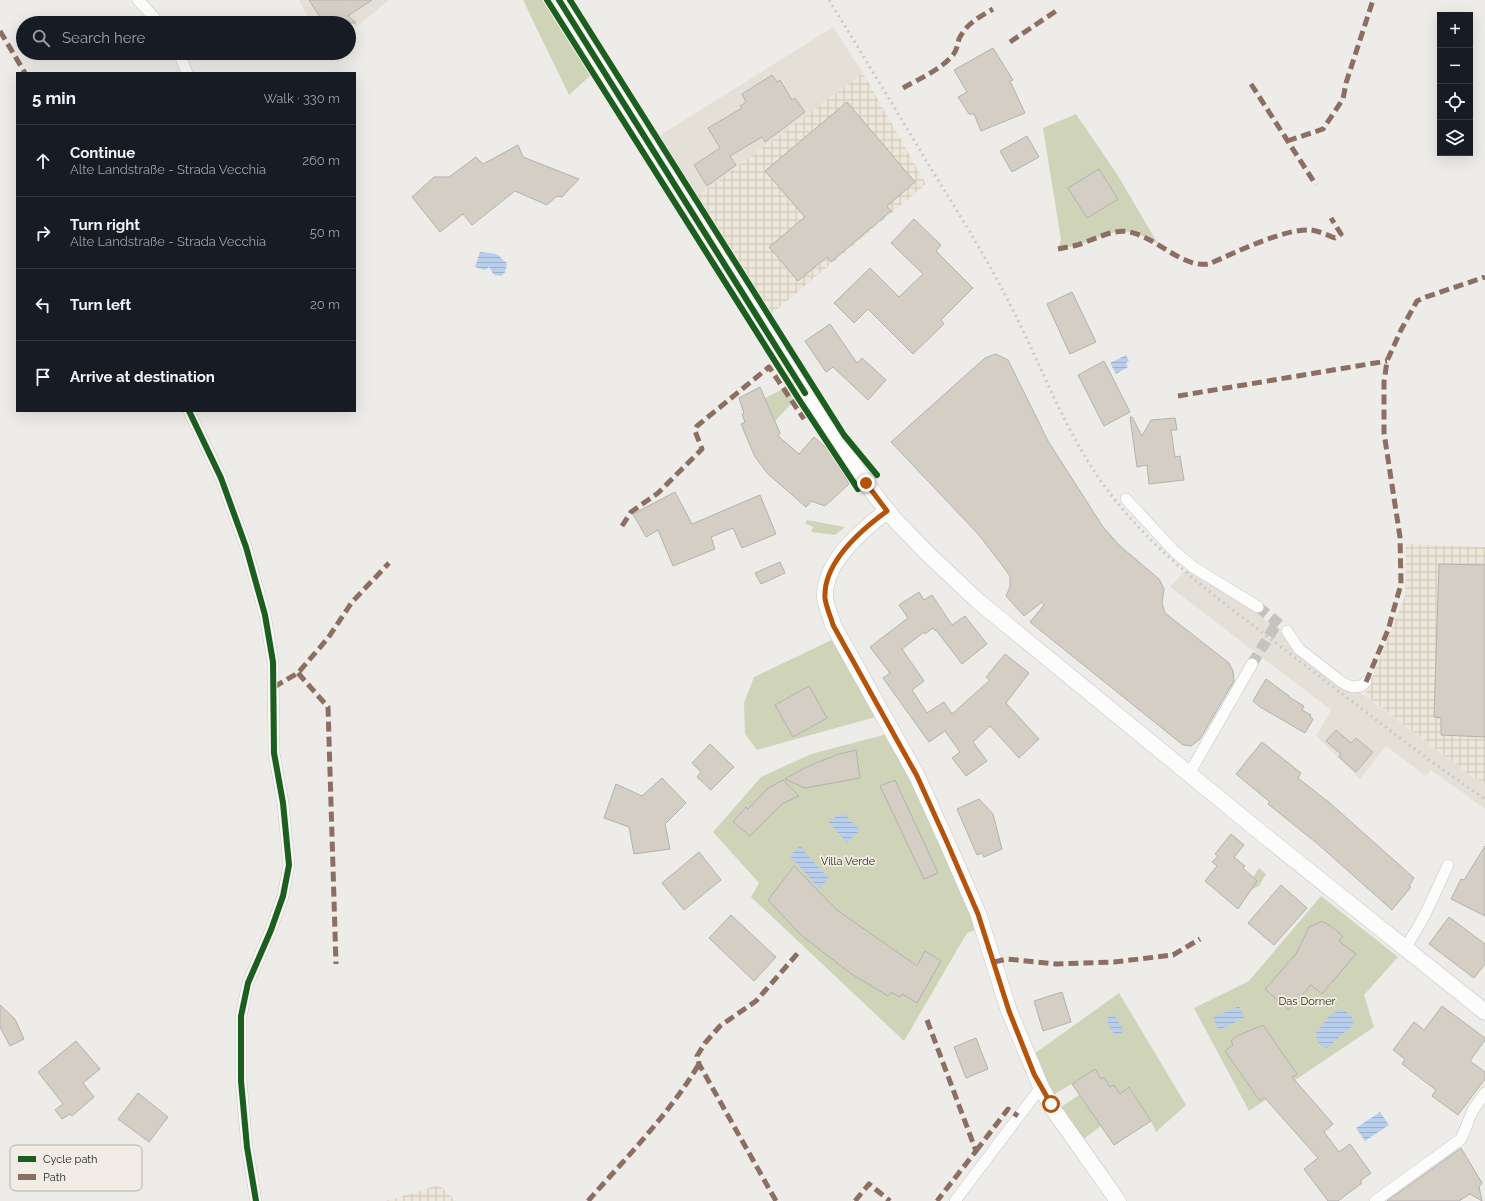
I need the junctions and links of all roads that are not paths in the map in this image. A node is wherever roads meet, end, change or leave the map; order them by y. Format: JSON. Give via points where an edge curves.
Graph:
{"nodes":[{"id":1,"x":138,"y":0,"type":"edge"},
{"id":2,"x":559,"y":0,"type":"edge"},
{"id":3,"x":153,"y":16,"type":"edge"},
{"id":4,"x":181,"y":60,"type":"edge"},
{"id":5,"x":186,"y":72,"type":"edge"},
{"id":6,"x":189,"y":412,"type":"edge"},
{"id":7,"x":1126,"y":499,"type":"dead end"},
{"id":8,"x":887,"y":511,"type":"junction"},
{"id":9,"x":1258,"y":607,"type":"tunnel mouth"},
{"id":10,"x":1287,"y":631,"type":"tunnel mouth"},
{"id":11,"x":1252,"y":664,"type":"tunnel mouth"},
{"id":12,"x":1366,"y":682,"type":"dead end"},
{"id":13,"x":1189,"y":774,"type":"junction"},
{"id":14,"x":1448,"y":865,"type":"dead end"},
{"id":15,"x":1405,"y":947,"type":"junction"},
{"id":16,"x":1485,"y":1012,"type":"edge"},
{"id":17,"x":1041,"y":1087,"type":"junction"},
{"id":18,"x":1485,"y":1093,"type":"edge"},
{"id":19,"x":256,"y":1201,"type":"edge"},
{"id":20,"x":955,"y":1201,"type":"edge"},
{"id":21,"x":1118,"y":1201,"type":"edge"},
{"id":22,"x":1375,"y":1201,"type":"edge"}],
"edges":[{"from":1,"to":3,"type":"street"},
{"from":2,"to":8,"type":"main road","via":[[796,379],[845,454]]},
{"from":4,"to":5,"type":"street"},
{"from":6,"to":19,"type":"street","via":[[221,478],[246,547],[266,615],[273,662],[274,753],[283,803],[289,865],[283,896],[248,982],[241,1016],[247,1147]]},
{"from":7,"to":9,"type":"street","via":[[1175,552],[1193,567]]},
{"from":8,"to":13,"type":"main road","via":[[979,602]]},
{"from":8,"to":17,"type":"main road","via":[[846,548],[828,575],[825,599],[833,625],[917,776],[946,840],[978,914],[1009,1011]]},
{"from":10,"to":12,"type":"street","via":[[1299,649],[1343,683],[1352,687],[1361,686]]},
{"from":11,"to":13,"type":"street"},
{"from":13,"to":15,"type":"main road"},
{"from":14,"to":15,"type":"street"},
{"from":15,"to":16,"type":"main road"},
{"from":17,"to":20,"type":"street"},
{"from":17,"to":21,"type":"main road"},
{"from":18,"to":22,"type":"street","via":[[1473,1110],[1461,1139]]}]}
